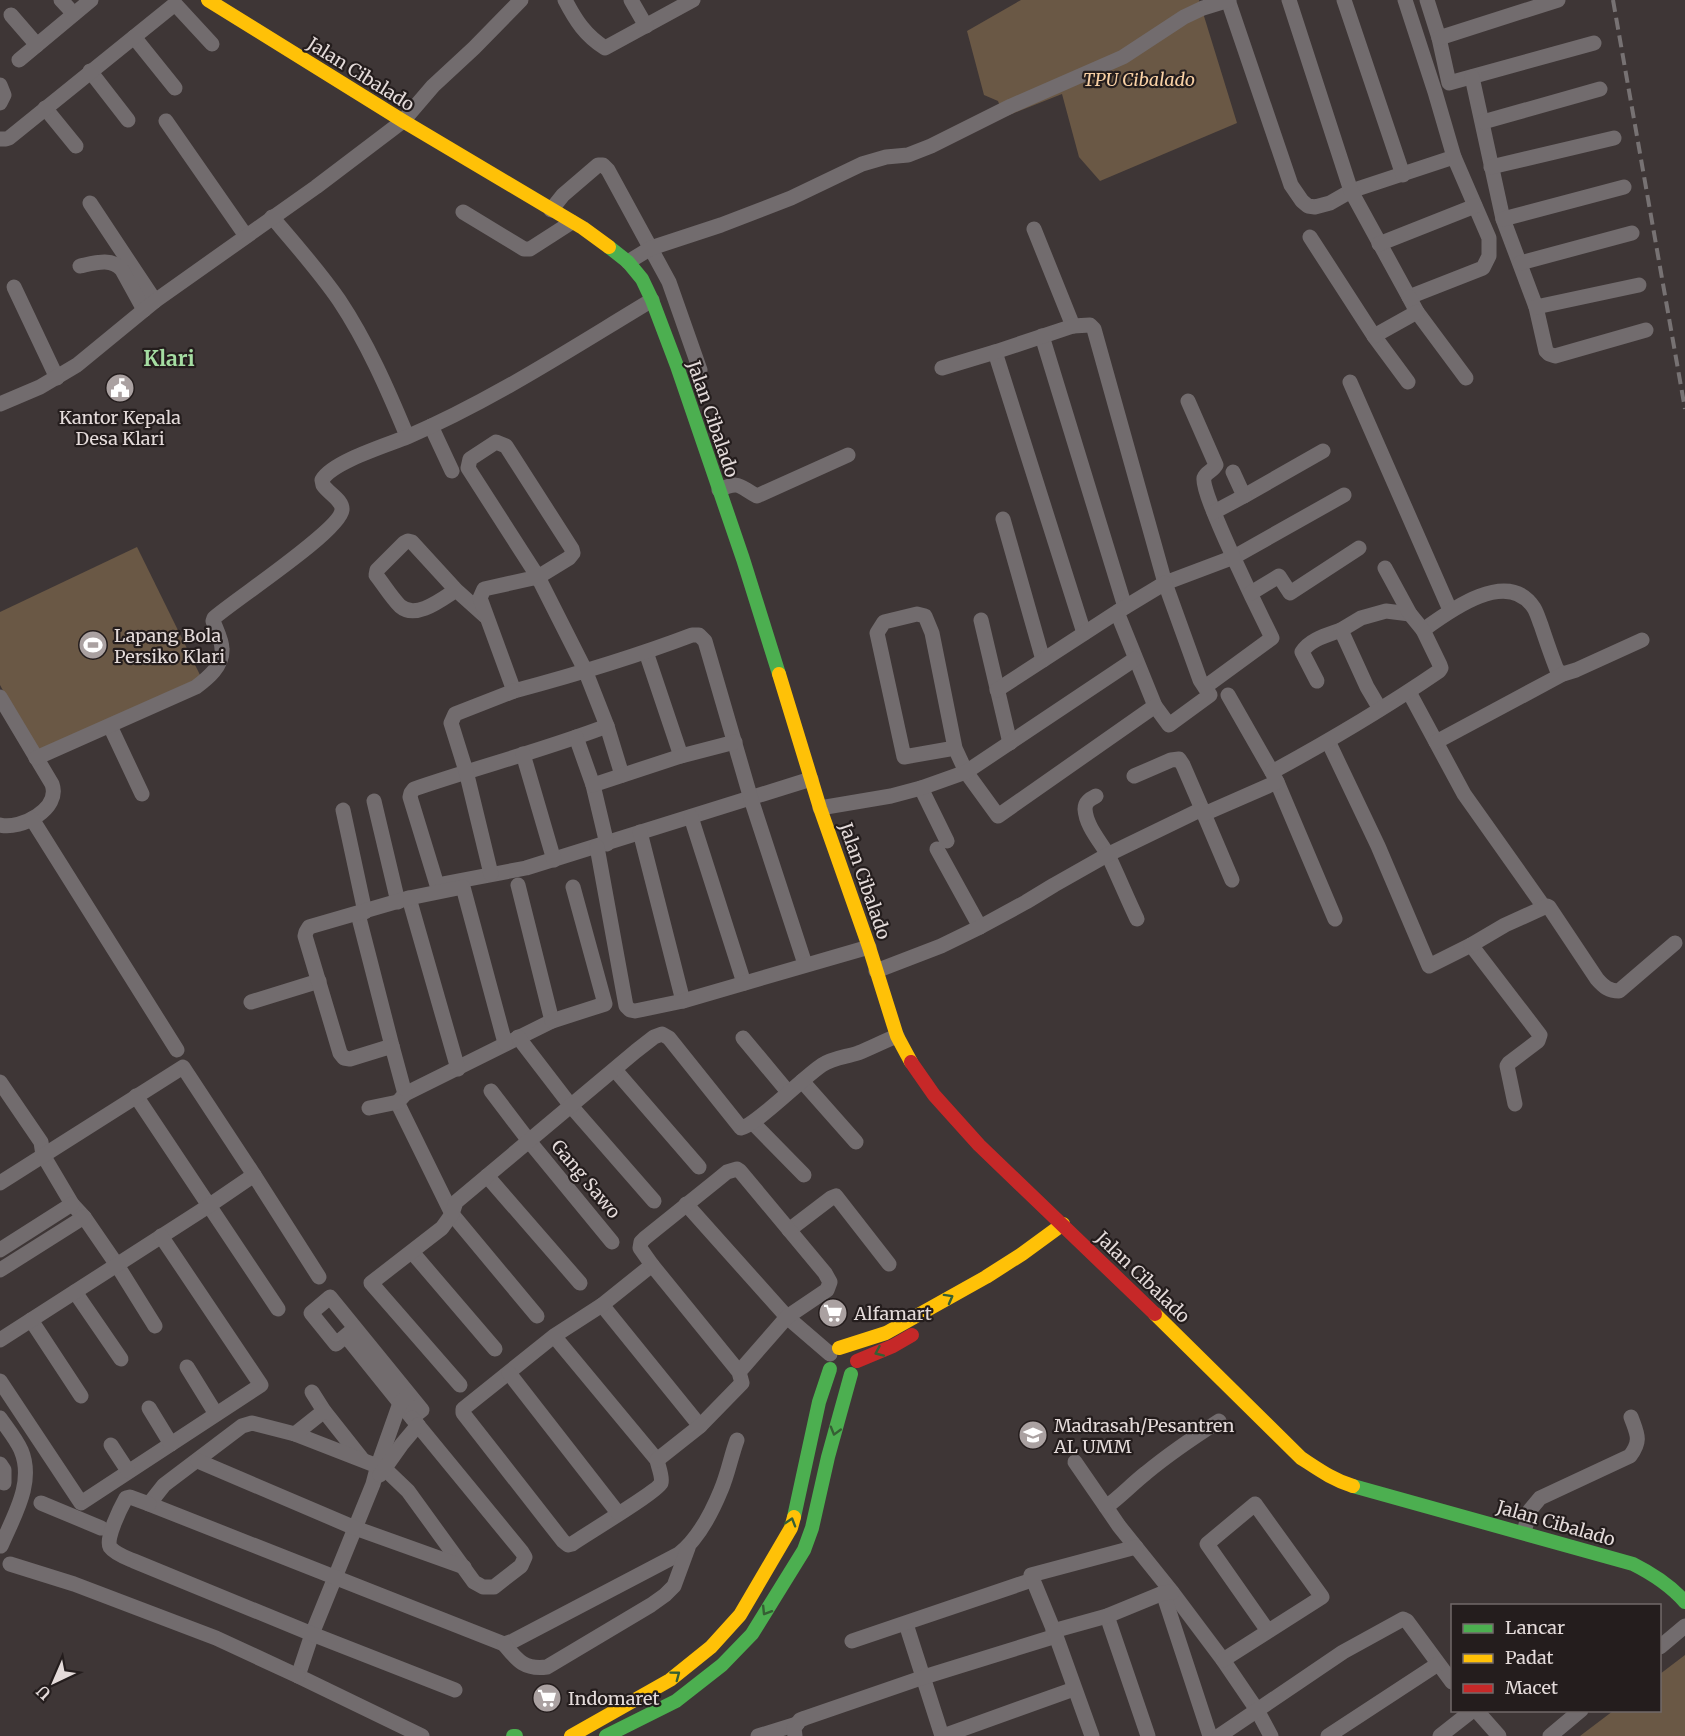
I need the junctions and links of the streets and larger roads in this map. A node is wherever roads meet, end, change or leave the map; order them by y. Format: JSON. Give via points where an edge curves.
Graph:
{"nodes":[{"id":1,"x":62,"y":0,"type":"edge"},
{"id":2,"x":91,"y":0,"type":"edge"},
{"id":3,"x":208,"y":0,"type":"edge"},
{"id":4,"x":521,"y":0,"type":"edge"},
{"id":5,"x":565,"y":0,"type":"edge"},
{"id":6,"x":631,"y":0,"type":"edge"},
{"id":7,"x":693,"y":0,"type":"edge"},
{"id":8,"x":1228,"y":0,"type":"edge"},
{"id":9,"x":1289,"y":0,"type":"edge"},
{"id":10,"x":1344,"y":0,"type":"edge"},
{"id":11,"x":1406,"y":0,"type":"edge"},
{"id":12,"x":1427,"y":0,"type":"edge"},
{"id":13,"x":1558,"y":0,"type":"edge"},
{"id":14,"x":170,"y":2,"type":"edge"},
{"id":15,"x":74,"y":14,"type":"junction"},
{"id":16,"x":11,"y":15,"type":"dead end"},
{"id":17,"x":646,"y":26,"type":"junction"},
{"id":18,"x":134,"y":37,"type":"junction"},
{"id":19,"x":1439,"y":38,"type":"junction"},
{"id":20,"x":212,"y":44,"type":"dead end"},
{"id":21,"x":1594,"y":44,"type":"dead end"},
{"id":22,"x":36,"y":45,"type":"junction"},
{"id":23,"x":19,"y":60,"type":"dead end"},
{"id":24,"x":90,"y":71,"type":"junction"},
{"id":25,"x":1472,"y":77,"type":"junction"},
{"id":26,"x":1449,"y":83,"type":"junction"},
{"id":27,"x":0,"y":85,"type":"edge"},
{"id":28,"x":175,"y":88,"type":"dead end"},
{"id":29,"x":1600,"y":89,"type":"dead end"},
{"id":30,"x":1435,"y":92,"type":"junction"},
{"id":31,"x":0,"y":103,"type":"edge"},
{"id":32,"x":45,"y":108,"type":"junction"},
{"id":33,"x":128,"y":120,"type":"dead end"},
{"id":34,"x":166,"y":121,"type":"dead end"},
{"id":35,"x":404,"y":121,"type":"junction"},
{"id":36,"x":1483,"y":122,"type":"junction"},
{"id":37,"x":1614,"y":138,"type":"dead end"},
{"id":38,"x":0,"y":139,"type":"edge"},
{"id":39,"x":76,"y":146,"type":"dead end"},
{"id":40,"x":1454,"y":157,"type":"junction"},
{"id":41,"x":1491,"y":167,"type":"junction"},
{"id":42,"x":1403,"y":175,"type":"junction"},
{"id":43,"x":1624,"y":187,"type":"dead end"},
{"id":44,"x":1351,"y":191,"type":"junction"},
{"id":45,"x":90,"y":203,"type":"dead end"},
{"id":46,"x":557,"y":203,"type":"junction"},
{"id":47,"x":1475,"y":206,"type":"junction"},
{"id":48,"x":463,"y":212,"type":"dead end"},
{"id":49,"x":272,"y":217,"type":"junction"},
{"id":50,"x":1503,"y":219,"type":"junction"},
{"id":51,"x":572,"y":222,"type":"junction"},
{"id":52,"x":1034,"y":229,"type":"dead end"},
{"id":53,"x":1632,"y":233,"type":"dead end"},
{"id":54,"x":246,"y":236,"type":"junction"},
{"id":55,"x":1310,"y":237,"type":"dead end"},
{"id":56,"x":1378,"y":244,"type":"junction"},
{"id":57,"x":639,"y":255,"type":"junction"},
{"id":58,"x":1520,"y":263,"type":"junction"},
{"id":59,"x":80,"y":266,"type":"dead end"},
{"id":60,"x":1639,"y":285,"type":"dead end"},
{"id":61,"x":14,"y":287,"type":"dead end"},
{"id":62,"x":1408,"y":297,"type":"junction"},
{"id":63,"x":652,"y":300,"type":"junction"},
{"id":64,"x":149,"y":305,"type":"junction"},
{"id":65,"x":1536,"y":307,"type":"junction"},
{"id":66,"x":1417,"y":312,"type":"junction"},
{"id":67,"x":1073,"y":326,"type":"junction"},
{"id":68,"x":1646,"y":330,"type":"dead end"},
{"id":69,"x":1042,"y":336,"type":"junction"},
{"id":70,"x":1374,"y":336,"type":"junction"},
{"id":71,"x":995,"y":352,"type":"junction"},
{"id":72,"x":942,"y":368,"type":"dead end"},
{"id":73,"x":700,"y":370,"type":"dead end"},
{"id":74,"x":57,"y":378,"type":"junction"},
{"id":75,"x":1466,"y":378,"type":"dead end"},
{"id":76,"x":1350,"y":382,"type":"dead end"},
{"id":77,"x":1408,"y":382,"type":"dead end"},
{"id":78,"x":1188,"y":401,"type":"dead end"},
{"id":79,"x":0,"y":404,"type":"edge"},
{"id":80,"x":431,"y":426,"type":"junction"},
{"id":81,"x":407,"y":436,"type":"junction"},
{"id":82,"x":1323,"y":451,"type":"dead end"},
{"id":83,"x":848,"y":455,"type":"dead end"},
{"id":84,"x":452,"y":471,"type":"dead end"},
{"id":85,"x":1233,"y":472,"type":"dead end"},
{"id":86,"x":725,"y":487,"type":"junction"},
{"id":87,"x":1344,"y":495,"type":"dead end"},
{"id":88,"x":1244,"y":496,"type":"junction"},
{"id":89,"x":1214,"y":512,"type":"junction"},
{"id":90,"x":1003,"y":519,"type":"dead end"},
{"id":91,"x":1359,"y":548,"type":"dead end"},
{"id":92,"x":1234,"y":557,"type":"junction"},
{"id":93,"x":1385,"y":568,"type":"dead end"},
{"id":94,"x":538,"y":577,"type":"junction"},
{"id":95,"x":1165,"y":583,"type":"junction"},
{"id":96,"x":456,"y":590,"type":"junction"},
{"id":97,"x":1251,"y":593,"type":"junction"},
{"id":98,"x":1121,"y":610,"type":"junction"},
{"id":99,"x":1450,"y":610,"type":"junction"},
{"id":100,"x":1410,"y":614,"type":"junction"},
{"id":101,"x":486,"y":616,"type":"junction"},
{"id":102,"x":981,"y":620,"type":"dead end"},
{"id":103,"x":1341,"y":630,"type":"junction"},
{"id":104,"x":1423,"y":630,"type":"junction"},
{"id":105,"x":1084,"y":633,"type":"junction"},
{"id":106,"x":1642,"y":640,"type":"dead end"},
{"id":107,"x":646,"y":652,"type":"junction"},
{"id":108,"x":1135,"y":659,"type":"junction"},
{"id":109,"x":1043,"y":660,"type":"junction"},
{"id":110,"x":585,"y":670,"type":"junction"},
{"id":111,"x":1563,"y":674,"type":"junction"},
{"id":112,"x":1317,"y":681,"type":"dead end"},
{"id":113,"x":1205,"y":687,"type":"junction"},
{"id":114,"x":997,"y":690,"type":"junction"},
{"id":115,"x":514,"y":691,"type":"junction"},
{"id":116,"x":1409,"y":692,"type":"junction"},
{"id":117,"x":1228,"y":695,"type":"dead end"},
{"id":118,"x":0,"y":697,"type":"edge"},
{"id":119,"x":1155,"y":706,"type":"junction"},
{"id":120,"x":1380,"y":709,"type":"junction"},
{"id":121,"x":110,"y":726,"type":"junction"},
{"id":122,"x":607,"y":726,"type":"junction"},
{"id":123,"x":576,"y":737,"type":"junction"},
{"id":124,"x":1328,"y":741,"type":"junction"},
{"id":125,"x":735,"y":742,"type":"junction"},
{"id":126,"x":1436,"y":742,"type":"junction"},
{"id":127,"x":1010,"y":743,"type":"junction"},
{"id":128,"x":955,"y":748,"type":"junction"},
{"id":129,"x":523,"y":754,"type":"junction"},
{"id":130,"x":681,"y":756,"type":"junction"},
{"id":131,"x":36,"y":758,"type":"junction"},
{"id":132,"x":466,"y":771,"type":"junction"},
{"id":133,"x":966,"y":772,"type":"junction"},
{"id":134,"x":622,"y":775,"type":"junction"},
{"id":135,"x":1134,"y":776,"type":"dead end"},
{"id":136,"x":1275,"y":777,"type":"junction"},
{"id":137,"x":811,"y":779,"type":"junction"},
{"id":138,"x":593,"y":785,"type":"junction"},
{"id":139,"x":921,"y":788,"type":"junction"},
{"id":140,"x":142,"y":794,"type":"dead end"},
{"id":141,"x":1096,"y":795,"type":"dead end"},
{"id":142,"x":751,"y":799,"type":"junction"},
{"id":143,"x":374,"y":801,"type":"dead end"},
{"id":144,"x":820,"y":808,"type":"junction"},
{"id":145,"x":343,"y":810,"type":"dead end"},
{"id":146,"x":1203,"y":812,"type":"junction"},
{"id":147,"x":691,"y":817,"type":"junction"},
{"id":148,"x":32,"y":819,"type":"junction"},
{"id":149,"x":0,"y":825,"type":"edge"},
{"id":150,"x":640,"y":832,"type":"junction"},
{"id":151,"x":602,"y":845,"type":"junction"},
{"id":152,"x":1107,"y":855,"type":"junction"},
{"id":153,"x":554,"y":860,"type":"junction"},
{"id":154,"x":492,"y":874,"type":"junction"},
{"id":155,"x":1232,"y":880,"type":"dead end"},
{"id":156,"x":518,"y":885,"type":"dead end"},
{"id":157,"x":573,"y":887,"type":"dead end"},
{"id":158,"x":403,"y":900,"type":"junction"},
{"id":159,"x":1544,"y":907,"type":"junction"},
{"id":160,"x":361,"y":913,"type":"junction"},
{"id":161,"x":1137,"y":919,"type":"dead end"},
{"id":162,"x":1335,"y":919,"type":"dead end"},
{"id":163,"x":980,"y":927,"type":"junction"},
{"id":164,"x":1675,"y":943,"type":"dead end"},
{"id":165,"x":1471,"y":945,"type":"junction"},
{"id":166,"x":869,"y":947,"type":"junction"},
{"id":167,"x":805,"y":964,"type":"junction"},
{"id":168,"x":885,"y":968,"type":"junction"},
{"id":169,"x":319,"y":981,"type":"junction"},
{"id":170,"x":744,"y":983,"type":"junction"},
{"id":171,"x":683,"y":1001,"type":"junction"},
{"id":172,"x":251,"y":1002,"type":"dead end"},
{"id":173,"x":552,"y":1021,"type":"junction"},
{"id":174,"x":897,"y":1036,"type":"junction"},
{"id":175,"x":744,"y":1038,"type":"dead end"},
{"id":176,"x":511,"y":1040,"type":"junction"},
{"id":177,"x":392,"y":1046,"type":"junction"},
{"id":178,"x":177,"y":1050,"type":"dead end"},
{"id":179,"x":458,"y":1069,"type":"junction"},
{"id":180,"x":615,"y":1070,"type":"junction"},
{"id":181,"x":0,"y":1082,"type":"edge"},
{"id":182,"x":802,"y":1082,"type":"junction"},
{"id":183,"x":491,"y":1091,"type":"dead end"},
{"id":184,"x":788,"y":1092,"type":"junction"},
{"id":185,"x":136,"y":1096,"type":"junction"},
{"id":186,"x":402,"y":1098,"type":"junction"},
{"id":187,"x":1515,"y":1104,"type":"dead end"},
{"id":188,"x":571,"y":1106,"type":"junction"},
{"id":189,"x":369,"y":1108,"type":"dead end"},
{"id":190,"x":753,"y":1123,"type":"junction"},
{"id":191,"x":529,"y":1141,"type":"junction"},
{"id":192,"x":856,"y":1142,"type":"dead end"},
{"id":193,"x":43,"y":1155,"type":"junction"},
{"id":194,"x":699,"y":1167,"type":"dead end"},
{"id":195,"x":254,"y":1175,"type":"junction"},
{"id":196,"x":804,"y":1175,"type":"dead end"},
{"id":197,"x":487,"y":1176,"type":"junction"},
{"id":198,"x":1,"y":1180,"type":"edge"},
{"id":199,"x":654,"y":1201,"type":"dead end"},
{"id":200,"x":72,"y":1204,"type":"junction"},
{"id":201,"x":686,"y":1204,"type":"junction"},
{"id":202,"x":210,"y":1205,"type":"junction"},
{"id":203,"x":452,"y":1214,"type":"junction"},
{"id":204,"x":84,"y":1217,"type":"junction"},
{"id":205,"x":1067,"y":1227,"type":"junction"},
{"id":206,"x":789,"y":1230,"type":"junction"},
{"id":207,"x":161,"y":1236,"type":"junction"},
{"id":208,"x":612,"y":1242,"type":"dead end"},
{"id":209,"x":0,"y":1250,"type":"edge"},
{"id":210,"x":412,"y":1252,"type":"junction"},
{"id":211,"x":889,"y":1264,"type":"dead end"},
{"id":212,"x":117,"y":1265,"type":"junction"},
{"id":213,"x":652,"y":1265,"type":"junction"},
{"id":214,"x":0,"y":1270,"type":"edge"},
{"id":215,"x":319,"y":1277,"type":"dead end"},
{"id":216,"x":580,"y":1283,"type":"dead end"},
{"id":217,"x":75,"y":1292,"type":"junction"},
{"id":218,"x":602,"y":1305,"type":"junction"},
{"id":219,"x":278,"y":1309,"type":"dead end"},
{"id":220,"x":953,"y":1311,"type":"dead end"},
{"id":221,"x":537,"y":1316,"type":"dead end"},
{"id":222,"x":787,"y":1317,"type":"junction"},
{"id":223,"x":31,"y":1320,"type":"junction"},
{"id":224,"x":155,"y":1326,"type":"dead end"},
{"id":225,"x":923,"y":1328,"type":"dead end"},
{"id":226,"x":350,"y":1332,"type":"dead end"},
{"id":227,"x":554,"y":1336,"type":"junction"},
{"id":228,"x":0,"y":1340,"type":"edge"},
{"id":229,"x":495,"y":1348,"type":"dead end"},
{"id":230,"x":833,"y":1357,"type":"junction"},
{"id":231,"x":121,"y":1359,"type":"dead end"},
{"id":232,"x":857,"y":1361,"type":"junction"},
{"id":233,"x":187,"y":1367,"type":"dead end"},
{"id":234,"x":739,"y":1372,"type":"junction"},
{"id":235,"x":509,"y":1373,"type":"junction"},
{"id":236,"x":851,"y":1374,"type":"junction"},
{"id":237,"x":0,"y":1381,"type":"edge"},
{"id":238,"x":460,"y":1385,"type":"dead end"},
{"id":239,"x":312,"y":1392,"type":"dead end"},
{"id":240,"x":81,"y":1396,"type":"dead end"},
{"id":241,"x":405,"y":1399,"type":"junction"},
{"id":242,"x":149,"y":1408,"type":"dead end"},
{"id":243,"x":324,"y":1411,"type":"junction"},
{"id":244,"x":216,"y":1414,"type":"junction"},
{"id":245,"x":1631,"y":1417,"type":"dead end"},
{"id":246,"x":0,"y":1418,"type":"edge"},
{"id":247,"x":415,"y":1421,"type":"junction"},
{"id":248,"x":1219,"y":1421,"type":"dead end"},
{"id":249,"x":700,"y":1426,"type":"junction"},
{"id":250,"x":295,"y":1434,"type":"junction"},
{"id":251,"x":737,"y":1440,"type":"dead end"},
{"id":252,"x":171,"y":1444,"type":"junction"},
{"id":253,"x":111,"y":1445,"type":"dead end"},
{"id":254,"x":657,"y":1460,"type":"junction"},
{"id":255,"x":198,"y":1461,"type":"junction"},
{"id":256,"x":1075,"y":1462,"type":"dead end"},
{"id":257,"x":0,"y":1464,"type":"edge"},
{"id":258,"x":375,"y":1465,"type":"junction"},
{"id":259,"x":128,"y":1472,"type":"junction"},
{"id":260,"x":0,"y":1481,"type":"edge"},
{"id":261,"x":76,"y":1495,"type":"junction"},
{"id":262,"x":41,"y":1503,"type":"dead end"},
{"id":263,"x":149,"y":1504,"type":"junction"},
{"id":264,"x":1106,"y":1507,"type":"junction"},
{"id":265,"x":618,"y":1513,"type":"junction"},
{"id":266,"x":69,"y":1515,"type":"junction"},
{"id":267,"x":355,"y":1527,"type":"junction"},
{"id":268,"x":100,"y":1528,"type":"dead end"},
{"id":269,"x":1524,"y":1532,"type":"junction"},
{"id":270,"x":0,"y":1546,"type":"edge"},
{"id":271,"x":1136,"y":1547,"type":"junction"},
{"id":272,"x":688,"y":1548,"type":"junction"},
{"id":273,"x":464,"y":1567,"type":"junction"},
{"id":274,"x":5,"y":1569,"type":"edge"},
{"id":275,"x":336,"y":1578,"type":"junction"},
{"id":276,"x":1032,"y":1580,"type":"junction"},
{"id":277,"x":1168,"y":1592,"type":"junction"},
{"id":278,"x":1685,"y":1602,"type":"edge"},
{"id":279,"x":1107,"y":1616,"type":"junction"},
{"id":280,"x":906,"y":1624,"type":"junction"},
{"id":281,"x":1685,"y":1626,"type":"edge"},
{"id":282,"x":1268,"y":1631,"type":"junction"},
{"id":283,"x":312,"y":1634,"type":"junction"},
{"id":284,"x":1054,"y":1634,"type":"junction"},
{"id":285,"x":852,"y":1641,"type":"dead end"},
{"id":286,"x":504,"y":1644,"type":"junction"},
{"id":287,"x":1661,"y":1645,"type":"edge"},
{"id":288,"x":1223,"y":1660,"type":"junction"},
{"id":289,"x":1438,"y":1664,"type":"junction"},
{"id":290,"x":298,"y":1676,"type":"junction"},
{"id":291,"x":924,"y":1677,"type":"junction"},
{"id":292,"x":1451,"y":1681,"type":"edge"},
{"id":293,"x":1074,"y":1689,"type":"junction"},
{"id":294,"x":455,"y":1690,"type":"dead end"},
{"id":295,"x":1257,"y":1710,"type":"junction"},
{"id":296,"x":1472,"y":1712,"type":"edge"},
{"id":297,"x":1477,"y":1712,"type":"edge"},
{"id":298,"x":1579,"y":1712,"type":"edge"},
{"id":299,"x":796,"y":1730,"type":"edge"},
{"id":300,"x":422,"y":1736,"type":"edge"},
{"id":301,"x":571,"y":1736,"type":"edge"},
{"id":302,"x":606,"y":1736,"type":"edge"},
{"id":303,"x":758,"y":1736,"type":"edge"},
{"id":304,"x":943,"y":1736,"type":"edge"},
{"id":305,"x":1092,"y":1736,"type":"edge"},
{"id":306,"x":1148,"y":1736,"type":"edge"},
{"id":307,"x":1210,"y":1736,"type":"edge"},
{"id":308,"x":1218,"y":1736,"type":"edge"},
{"id":309,"x":1271,"y":1736,"type":"edge"},
{"id":310,"x":1328,"y":1736,"type":"edge"},
{"id":311,"x":1440,"y":1736,"type":"edge"},
{"id":312,"x":1499,"y":1736,"type":"edge"},
{"id":313,"x":1550,"y":1736,"type":"edge"}],
"edges":[{"from":1,"to":15,"type":"street"},
{"from":2,"to":15,"type":"street"},
{"from":3,"to":35,"type":"street","name":"Jalan Cibalado"},
{"from":4,"to":35,"type":"street","via":[[433,86]]},
{"from":5,"to":17,"type":"street","via":[[591,39],[605,48]]},
{"from":6,"to":17,"type":"street"},
{"from":7,"to":17,"type":"street"},
{"from":8,"to":44,"type":"street","via":[[1291,185],[1302,201],[1315,207]]},
{"from":8,"to":57,"type":"street","via":[[1185,17],[1123,57],[932,146],[862,164],[760,211]]},
{"from":9,"to":44,"type":"street"},
{"from":10,"to":42,"type":"street"},
{"from":11,"to":30,"type":"street"},
{"from":12,"to":19,"type":"street"},
{"from":13,"to":19,"type":"street"},
{"from":14,"to":18,"type":"street"},
{"from":14,"to":20,"type":"street"},
{"from":15,"to":22,"type":"street"},
{"from":16,"to":22,"type":"street"},
{"from":18,"to":24,"type":"street"},
{"from":18,"to":28,"type":"street"},
{"from":19,"to":26,"type":"street"},
{"from":21,"to":25,"type":"street"},
{"from":22,"to":23,"type":"street"},
{"from":24,"to":32,"type":"street"},
{"from":24,"to":33,"type":"street"},
{"from":25,"to":26,"type":"street"},
{"from":25,"to":36,"type":"street"},
{"from":26,"to":30,"type":"street"},
{"from":27,"to":31,"type":"street","via":[[4,95]]},
{"from":29,"to":36,"type":"street"},
{"from":30,"to":40,"type":"street"},
{"from":32,"to":38,"type":"street","via":[[9,138]]},
{"from":32,"to":39,"type":"street"},
{"from":34,"to":54,"type":"street"},
{"from":35,"to":46,"type":"street","name":"Jalan Cibalado"},
{"from":35,"to":49,"type":"street"},
{"from":36,"to":41,"type":"street"},
{"from":37,"to":41,"type":"street"},
{"from":40,"to":42,"type":"street"},
{"from":40,"to":47,"type":"street"},
{"from":41,"to":50,"type":"street"},
{"from":42,"to":44,"type":"street"},
{"from":43,"to":50,"type":"street"},
{"from":44,"to":56,"type":"street"},
{"from":45,"to":64,"type":"street"},
{"from":46,"to":51,"type":"street","name":"Jalan Cibalado"},
{"from":46,"to":57,"type":"street","via":[[598,165],[603,165],[613,177]]},
{"from":47,"to":56,"type":"street"},
{"from":47,"to":62,"type":"street","via":[[1489,238],[1486,265]]},
{"from":48,"to":51,"type":"street","via":[[524,249]]},
{"from":49,"to":54,"type":"street"},
{"from":49,"to":81,"type":"street","via":[[322,277],[351,321]]},
{"from":50,"to":58,"type":"street"},
{"from":51,"to":57,"type":"street","name":"Jalan Cibalado","via":[[606,243]]},
{"from":52,"to":67,"type":"street"},
{"from":53,"to":58,"type":"street"},
{"from":54,"to":64,"type":"street"},
{"from":55,"to":70,"type":"street"},
{"from":56,"to":62,"type":"street"},
{"from":57,"to":63,"type":"street","name":"Jalan Cibalado","via":[[642,279]]},
{"from":57,"to":73,"type":"street","via":[[669,282]]},
{"from":58,"to":65,"type":"street"},
{"from":59,"to":64,"type":"street","via":[[117,264]]},
{"from":60,"to":65,"type":"street"},
{"from":61,"to":74,"type":"street"},
{"from":62,"to":66,"type":"street"},
{"from":63,"to":80,"type":"street","via":[[491,396]]},
{"from":63,"to":86,"type":"street","name":"Jalan Cibalado"},
{"from":64,"to":74,"type":"street"},
{"from":65,"to":68,"type":"street","via":[[1546,351],[1555,356]]},
{"from":66,"to":70,"type":"street"},
{"from":66,"to":75,"type":"street"},
{"from":67,"to":69,"type":"street"},
{"from":67,"to":95,"type":"street","via":[[1089,325],[1094,329]]},
{"from":69,"to":71,"type":"street"},
{"from":69,"to":98,"type":"street"},
{"from":70,"to":77,"type":"street"},
{"from":71,"to":72,"type":"street"},
{"from":71,"to":105,"type":"street"},
{"from":74,"to":79,"type":"street"},
{"from":76,"to":99,"type":"street"},
{"from":78,"to":89,"type":"street","via":[[1216,465],[1204,478]]},
{"from":80,"to":81,"type":"street"},
{"from":80,"to":84,"type":"street"},
{"from":81,"to":121,"type":"street","via":[[325,476],[323,485],[341,503],[340,516],[281,569],[214,618],[222,649],[210,676],[196,687]]},
{"from":82,"to":88,"type":"street"},
{"from":83,"to":86,"type":"street","via":[[757,496],[739,485]]},
{"from":85,"to":88,"type":"street"},
{"from":86,"to":137,"type":"street","name":"Jalan Cibalado"},
{"from":87,"to":92,"type":"street"},
{"from":88,"to":89,"type":"street"},
{"from":89,"to":92,"type":"street"},
{"from":90,"to":109,"type":"street"},
{"from":91,"to":97,"type":"street","via":[[1290,593],[1279,576]]},
{"from":92,"to":95,"type":"street"},
{"from":92,"to":97,"type":"street"},
{"from":93,"to":100,"type":"street"},
{"from":94,"to":94,"type":"street","via":[[569,558],[572,549],[506,446],[495,442],[470,459],[468,468]]},
{"from":94,"to":101,"type":"street","via":[[484,589],[480,598]]},
{"from":94,"to":110,"type":"street"},
{"from":95,"to":98,"type":"street"},
{"from":95,"to":113,"type":"street"},
{"from":96,"to":96,"type":"street","via":[[422,609],[409,611],[401,607],[376,575],[377,570],[404,543],[412,542]]},
{"from":96,"to":101,"type":"street"},
{"from":97,"to":113,"type":"street","via":[[1272,638]]},
{"from":98,"to":105,"type":"street"},
{"from":98,"to":108,"type":"street"},
{"from":99,"to":104,"type":"street"},
{"from":99,"to":111,"type":"street","via":[[1480,594],[1509,591],[1523,597],[1534,608],[1557,670]]},
{"from":100,"to":103,"type":"street","via":[[1386,611],[1361,618]]},
{"from":100,"to":104,"type":"street"},
{"from":101,"to":115,"type":"street"},
{"from":102,"to":114,"type":"street"},
{"from":103,"to":112,"type":"street","via":[[1314,641],[1302,652]]},
{"from":103,"to":120,"type":"street"},
{"from":104,"to":116,"type":"street","via":[[1441,668]]},
{"from":105,"to":109,"type":"street"},
{"from":106,"to":111,"type":"street"},
{"from":107,"to":110,"type":"street"},
{"from":107,"to":125,"type":"street","via":[[692,635],[705,641]]},
{"from":107,"to":130,"type":"street"},
{"from":108,"to":119,"type":"street"},
{"from":108,"to":127,"type":"street"},
{"from":109,"to":114,"type":"street"},
{"from":110,"to":115,"type":"street"},
{"from":110,"to":122,"type":"street"},
{"from":111,"to":126,"type":"street"},
{"from":113,"to":119,"type":"street","via":[[1210,695],[1169,725]]},
{"from":114,"to":127,"type":"street"},
{"from":115,"to":132,"type":"street","via":[[453,717],[451,723]]},
{"from":116,"to":120,"type":"street"},
{"from":116,"to":126,"type":"street"},
{"from":117,"to":136,"type":"street"},
{"from":118,"to":131,"type":"street"},
{"from":119,"to":133,"type":"street","via":[[998,816]]},
{"from":120,"to":124,"type":"street"},
{"from":121,"to":131,"type":"street"},
{"from":121,"to":140,"type":"street"},
{"from":122,"to":123,"type":"street"},
{"from":122,"to":134,"type":"street"},
{"from":123,"to":129,"type":"street"},
{"from":123,"to":138,"type":"street"},
{"from":124,"to":136,"type":"street"},
{"from":124,"to":165,"type":"street","via":[[1429,966]]},
{"from":125,"to":130,"type":"street"},
{"from":125,"to":142,"type":"street"},
{"from":126,"to":159,"type":"street","via":[[1464,794]]},
{"from":127,"to":133,"type":"street"},
{"from":128,"to":128,"type":"street","via":[[904,758],[877,633],[884,622],[917,614],[925,616],[932,633]]},
{"from":128,"to":133,"type":"street"},
{"from":129,"to":132,"type":"street"},
{"from":129,"to":153,"type":"street"},
{"from":130,"to":134,"type":"street"},
{"from":131,"to":148,"type":"street","via":[[54,790],[50,805]]},
{"from":132,"to":154,"type":"street"},
{"from":132,"to":154,"type":"street","via":[[414,789],[410,797],[437,885]]},
{"from":133,"to":139,"type":"street"},
{"from":134,"to":138,"type":"street"},
{"from":135,"to":146,"type":"street","via":[[1179,759]]},
{"from":136,"to":146,"type":"street"},
{"from":136,"to":162,"type":"street"},
{"from":137,"to":142,"type":"street"},
{"from":137,"to":144,"type":"street","name":"Jalan Cibalado"},
{"from":138,"to":151,"type":"street"},
{"from":139,"to":144,"type":"street"},
{"from":139,"to":163,"type":"street"},
{"from":141,"to":152,"type":"street","via":[[1085,806],[1085,812]]},
{"from":142,"to":147,"type":"street"},
{"from":142,"to":167,"type":"street"},
{"from":143,"to":158,"type":"street"},
{"from":144,"to":166,"type":"street","name":"Jalan Cibalado"},
{"from":145,"to":160,"type":"street"},
{"from":146,"to":152,"type":"street"},
{"from":146,"to":155,"type":"street"},
{"from":147,"to":150,"type":"street"},
{"from":147,"to":170,"type":"street"},
{"from":148,"to":149,"type":"street","via":[[16,826]]},
{"from":148,"to":178,"type":"street"},
{"from":150,"to":151,"type":"street"},
{"from":150,"to":171,"type":"street"},
{"from":151,"to":153,"type":"street"},
{"from":151,"to":171,"type":"street","via":[[626,1006],[635,1011]]},
{"from":152,"to":161,"type":"street"},
{"from":152,"to":163,"type":"street"},
{"from":153,"to":154,"type":"street"},
{"from":156,"to":173,"type":"street"},
{"from":157,"to":173,"type":"street","via":[[605,1005]]},
{"from":158,"to":160,"type":"street"},
{"from":158,"to":176,"type":"street","via":[[463,887]]},
{"from":158,"to":179,"type":"street"},
{"from":159,"to":164,"type":"street","via":[[1549,908],[1597,979],[1612,991],[1619,991]]},
{"from":159,"to":165,"type":"street"},
{"from":160,"to":169,"type":"street","via":[[309,927],[305,936]]},
{"from":160,"to":177,"type":"street"},
{"from":163,"to":168,"type":"street"},
{"from":165,"to":187,"type":"street","via":[[1540,1035],[1538,1041],[1507,1066]]},
{"from":166,"to":167,"type":"street"},
{"from":166,"to":168,"type":"street","name":"Jalan Cibalado"},
{"from":167,"to":170,"type":"street"},
{"from":168,"to":174,"type":"street","name":"Jalan Cibalado"},
{"from":169,"to":172,"type":"street"},
{"from":169,"to":177,"type":"street","via":[[344,1058]]},
{"from":170,"to":171,"type":"street"},
{"from":173,"to":176,"type":"street"},
{"from":174,"to":182,"type":"street","via":[[823,1065]]},
{"from":174,"to":205,"type":"street","name":"Jalan Cibalado","via":[[921,1077],[954,1118]]},
{"from":175,"to":184,"type":"street"},
{"from":176,"to":179,"type":"street"},
{"from":176,"to":188,"type":"street"},
{"from":177,"to":186,"type":"street"},
{"from":179,"to":186,"type":"street"},
{"from":180,"to":188,"type":"street"},
{"from":180,"to":190,"type":"street","via":[[662,1034],[741,1128]]},
{"from":180,"to":194,"type":"street"},
{"from":181,"to":193,"type":"street","via":[[41,1142]]},
{"from":182,"to":184,"type":"street"},
{"from":182,"to":192,"type":"street"},
{"from":183,"to":191,"type":"street","name":"Gang Sawo"},
{"from":184,"to":190,"type":"street"},
{"from":185,"to":193,"type":"street"},
{"from":185,"to":195,"type":"street","via":[[183,1067]]},
{"from":185,"to":202,"type":"street"},
{"from":186,"to":189,"type":"street"},
{"from":186,"to":203,"type":"street","via":[[399,1106]]},
{"from":188,"to":191,"type":"street"},
{"from":188,"to":199,"type":"street"},
{"from":190,"to":196,"type":"street"},
{"from":191,"to":197,"type":"street"},
{"from":191,"to":208,"type":"street","name":"Gang Sawo"},
{"from":193,"to":198,"type":"street"},
{"from":193,"to":200,"type":"street"},
{"from":195,"to":202,"type":"street"},
{"from":195,"to":215,"type":"street"},
{"from":197,"to":203,"type":"street","via":[[456,1202]]},
{"from":197,"to":216,"type":"street"},
{"from":200,"to":204,"type":"street"},
{"from":200,"to":209,"type":"street"},
{"from":201,"to":206,"type":"street","via":[[736,1169]]},
{"from":201,"to":213,"type":"street","via":[[641,1242],[640,1248]]},
{"from":201,"to":222,"type":"street"},
{"from":202,"to":207,"type":"street"},
{"from":202,"to":219,"type":"street"},
{"from":203,"to":210,"type":"street","via":[[442,1228]]},
{"from":203,"to":221,"type":"street"},
{"from":204,"to":212,"type":"street"},
{"from":204,"to":214,"type":"street"},
{"from":205,"to":220,"type":"street","via":[[993,1288]]},
{"from":230,"to":205,"type":"street","one_way":true,"via":[[886,1333]]},
{"from":205,"to":269,"type":"street","name":"Jalan Cibalado","via":[[1301,1458],[1343,1483]]},
{"from":206,"to":211,"type":"street","via":[[836,1196]]},
{"from":206,"to":222,"type":"street","via":[[830,1282],[827,1290]]},
{"from":207,"to":212,"type":"street"},
{"from":207,"to":244,"type":"street","via":[[261,1385]]},
{"from":210,"to":229,"type":"street"},
{"from":210,"to":238,"type":"street","via":[[371,1282]]},
{"from":212,"to":217,"type":"street"},
{"from":212,"to":224,"type":"street"},
{"from":213,"to":218,"type":"street"},
{"from":213,"to":234,"type":"street"},
{"from":217,"to":223,"type":"street"},
{"from":217,"to":231,"type":"street"},
{"from":218,"to":227,"type":"street"},
{"from":218,"to":249,"type":"street"},
{"from":222,"to":230,"type":"street"},
{"from":222,"to":234,"type":"street"},
{"from":223,"to":228,"type":"street"},
{"from":223,"to":240,"type":"street"},
{"from":225,"to":232,"type":"street","one_way":true},
{"from":226,"to":241,"type":"street"},
{"from":227,"to":235,"type":"street"},
{"from":227,"to":254,"type":"street"},
{"from":230,"to":232,"type":"street","via":[[849,1349]]},
{"from":230,"to":236,"type":"street","via":[[832,1373],[841,1377]]},
{"from":301,"to":230,"type":"street","one_way":true,"via":[[670,1680],[711,1647],[740,1615],[790,1528]]},
{"from":232,"to":236,"type":"street"},
{"from":233,"to":244,"type":"street"},
{"from":234,"to":249,"type":"street","via":[[742,1383]]},
{"from":235,"to":265,"type":"street"},
{"from":235,"to":265,"type":"street","via":[[463,1409],[463,1413],[568,1545]]},
{"from":236,"to":302,"type":"street","one_way":true,"via":[[804,1551],[752,1634],[722,1665],[676,1701]]},
{"from":237,"to":261,"type":"street"},
{"from":239,"to":243,"type":"street"},
{"from":241,"to":247,"type":"street"},
{"from":241,"to":258,"type":"street"},
{"from":242,"to":252,"type":"street"},
{"from":243,"to":250,"type":"street"},
{"from":243,"to":258,"type":"street"},
{"from":244,"to":252,"type":"street"},
{"from":245,"to":269,"type":"street","via":[[1638,1437],[1630,1456],[1539,1498],[1530,1510]]},
{"from":246,"to":270,"type":"street","via":[[21,1451],[26,1472],[24,1493]]},
{"from":247,"to":258,"type":"street","via":[[402,1444]]},
{"from":247,"to":273,"type":"street","via":[[525,1557],[521,1566],[494,1587],[474,1582]]},
{"from":248,"to":264,"type":"street","via":[[1186,1442]]},
{"from":249,"to":254,"type":"street"},
{"from":250,"to":255,"type":"street","via":[[252,1423],[242,1426]]},
{"from":250,"to":258,"type":"street"},
{"from":251,"to":272,"type":"street","via":[[721,1490]]},
{"from":252,"to":259,"type":"street"},
{"from":253,"to":259,"type":"street"},
{"from":254,"to":265,"type":"street","via":[[660,1485]]},
{"from":255,"to":263,"type":"street","via":[[164,1485]]},
{"from":255,"to":267,"type":"street"},
{"from":256,"to":264,"type":"street"},
{"from":257,"to":260,"type":"street","via":[[4,1483]]},
{"from":258,"to":267,"type":"street","via":[[373,1484]]},
{"from":258,"to":273,"type":"street","via":[[408,1491]]},
{"from":259,"to":261,"type":"street","via":[[81,1503]]},
{"from":261,"to":266,"type":"street"},
{"from":262,"to":266,"type":"street"},
{"from":263,"to":275,"type":"street"},
{"from":263,"to":283,"type":"street","via":[[126,1498],[108,1540],[115,1552]]},
{"from":264,"to":271,"type":"street"},
{"from":266,"to":268,"type":"street"},
{"from":267,"to":273,"type":"street"},
{"from":267,"to":275,"type":"street"},
{"from":269,"to":278,"type":"street","name":"Jalan Cibalado","via":[[1633,1564],[1656,1575]]},
{"from":270,"to":274,"type":"street","via":[[8,1551]]},
{"from":271,"to":276,"type":"street","via":[[1031,1575]]},
{"from":271,"to":277,"type":"street"},
{"from":272,"to":286,"type":"street"},
{"from":272,"to":286,"type":"street","via":[[674,1586],[665,1594],[547,1666],[527,1666]]},
{"from":274,"to":290,"type":"street","via":[[74,1584],[216,1638]]},
{"from":275,"to":283,"type":"street"},
{"from":275,"to":286,"type":"street"},
{"from":276,"to":280,"type":"street"},
{"from":276,"to":284,"type":"street"},
{"from":277,"to":279,"type":"street"},
{"from":277,"to":288,"type":"street"},
{"from":277,"to":307,"type":"street"},
{"from":279,"to":284,"type":"street"},
{"from":279,"to":306,"type":"street"},
{"from":280,"to":285,"type":"street"},
{"from":280,"to":291,"type":"street"},
{"from":281,"to":287,"type":"street"},
{"from":282,"to":282,"type":"street","via":[[1322,1597],[1255,1504],[1207,1544]]},
{"from":282,"to":288,"type":"street"},
{"from":283,"to":290,"type":"street"},
{"from":283,"to":294,"type":"street"},
{"from":284,"to":291,"type":"street"},
{"from":284,"to":293,"type":"street"},
{"from":288,"to":295,"type":"street"},
{"from":289,"to":292,"type":"street"},
{"from":289,"to":295,"type":"street","via":[[1403,1619],[1344,1652]]},
{"from":289,"to":310,"type":"street"},
{"from":290,"to":300,"type":"street"},
{"from":291,"to":299,"type":"street","via":[[805,1718]]},
{"from":291,"to":304,"type":"street"},
{"from":293,"to":304,"type":"street"},
{"from":293,"to":305,"type":"street"},
{"from":295,"to":308,"type":"street"},
{"from":295,"to":309,"type":"street"},
{"from":296,"to":311,"type":"street"},
{"from":297,"to":312,"type":"street"},
{"from":298,"to":313,"type":"street"},
{"from":299,"to":303,"type":"street"}]}
